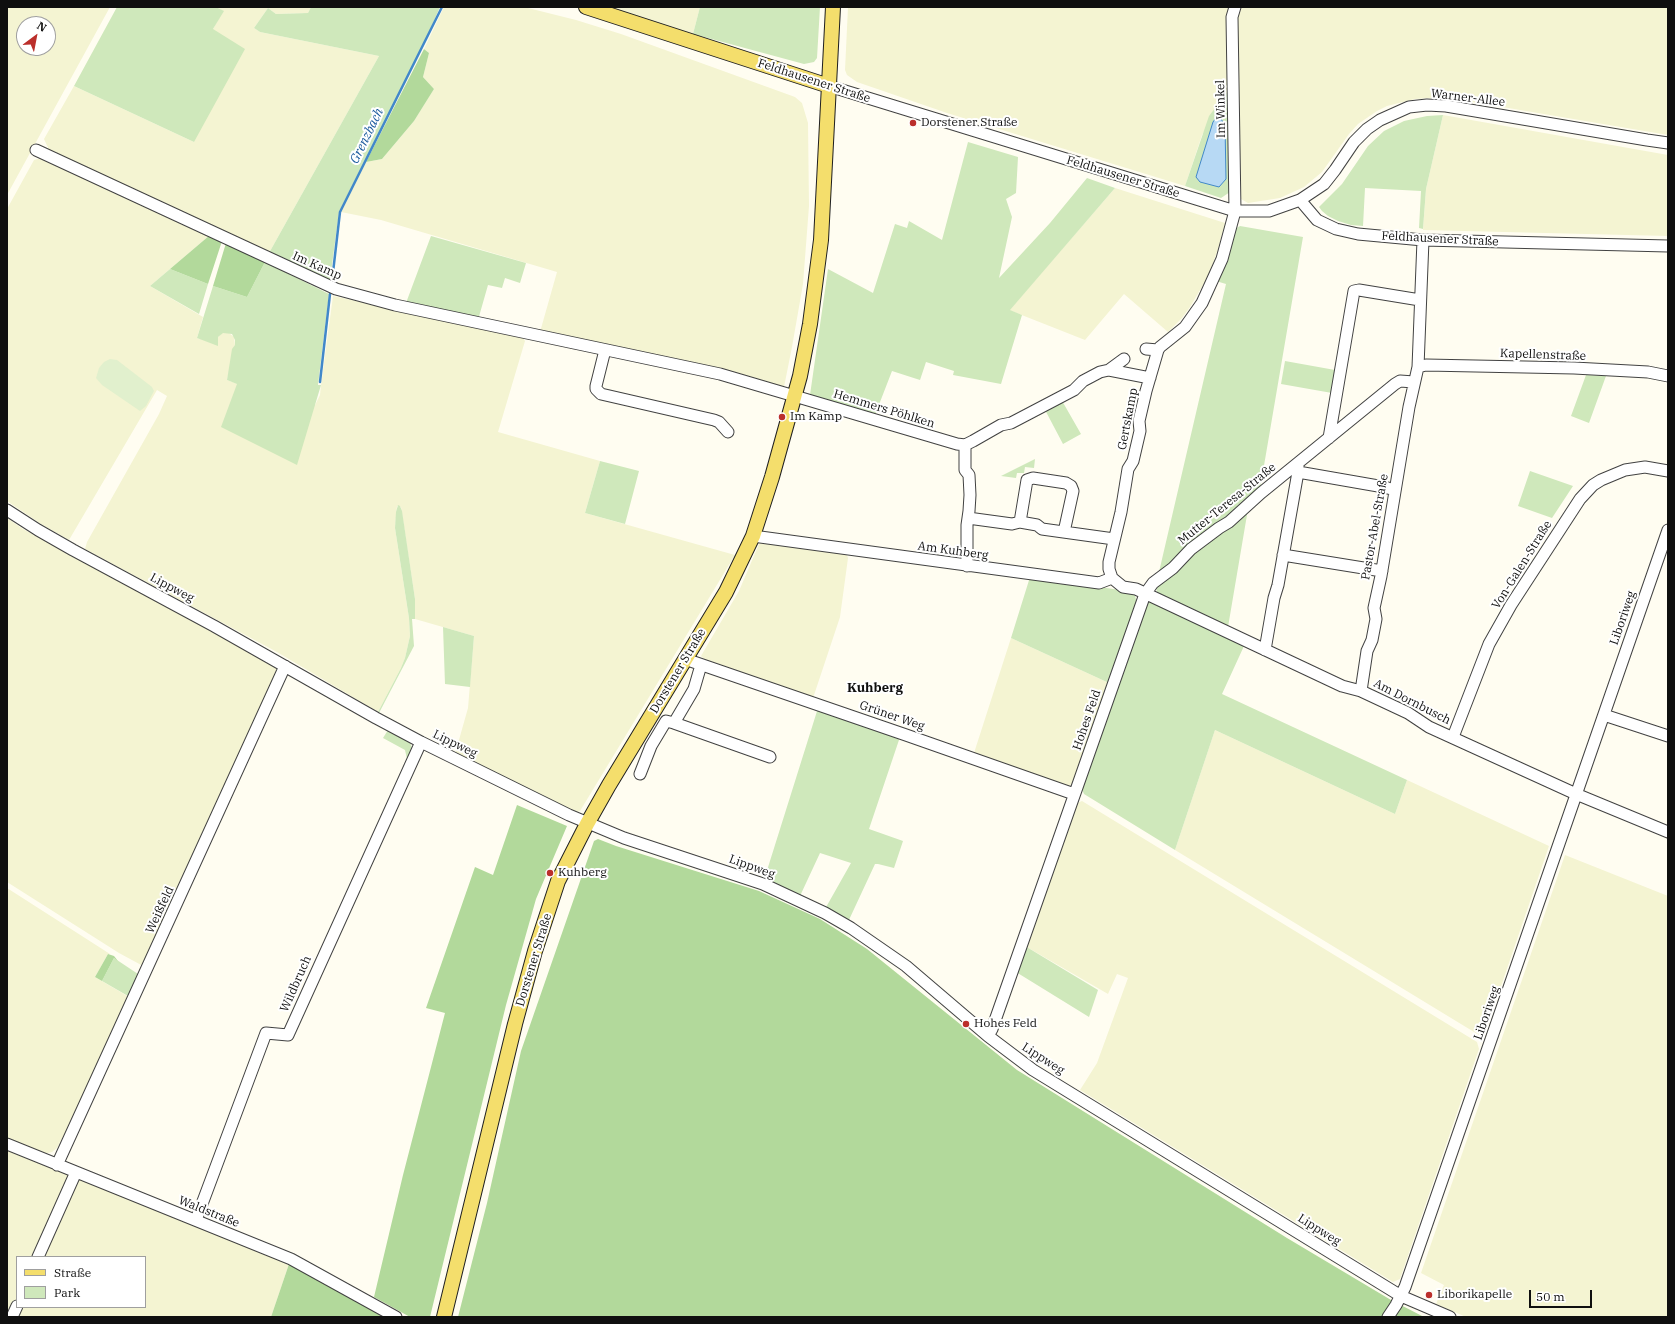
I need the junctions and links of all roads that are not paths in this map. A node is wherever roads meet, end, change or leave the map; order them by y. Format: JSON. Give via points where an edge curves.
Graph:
{"nodes":[{"id":1,"x":586,"y":7,"type":"edge"},
{"id":2,"x":833,"y":7,"type":"edge"},
{"id":3,"x":1235,"y":7,"type":"edge"},
{"id":4,"x":829,"y":86,"type":"junction"},
{"id":5,"x":1668,"y":143,"type":"edge"},
{"id":6,"x":36,"y":150,"type":"dead end"},
{"id":7,"x":1300,"y":200,"type":"junction"},
{"id":8,"x":1235,"y":211,"type":"junction"},
{"id":9,"x":1423,"y":240,"type":"junction"},
{"id":10,"x":1668,"y":246,"type":"edge"},
{"id":11,"x":1420,"y":300,"type":"junction"},
{"id":12,"x":605,"y":350,"type":"junction"},
{"id":13,"x":1124,"y":359,"type":"dead end"},
{"id":14,"x":1418,"y":367,"type":"junction"},
{"id":15,"x":1109,"y":370,"type":"junction"},
{"id":16,"x":1668,"y":376,"type":"edge"},
{"id":17,"x":1150,"y":378,"type":"junction"},
{"id":18,"x":1414,"y":382,"type":"junction"},
{"id":19,"x":795,"y":396,"type":"junction"},
{"id":20,"x":728,"y":432,"type":"dead end"},
{"id":21,"x":1329,"y":438,"type":"junction"},
{"id":22,"x":965,"y":444,"type":"junction"},
{"id":23,"x":1298,"y":468,"type":"junction"},
{"id":24,"x":1668,"y":471,"type":"edge"},
{"id":25,"x":1395,"y":490,"type":"junction"},
{"id":26,"x":7,"y":510,"type":"edge"},
{"id":27,"x":968,"y":518,"type":"junction"},
{"id":28,"x":1020,"y":522,"type":"junction"},
{"id":29,"x":1668,"y":530,"type":"edge"},
{"id":30,"x":1064,"y":532,"type":"junction"},
{"id":31,"x":753,"y":536,"type":"junction"},
{"id":32,"x":1114,"y":539,"type":"junction"},
{"id":33,"x":1664,"y":550,"type":"edge"},
{"id":34,"x":1283,"y":554,"type":"junction"},
{"id":35,"x":967,"y":566,"type":"junction"},
{"id":36,"x":1382,"y":571,"type":"junction"},
{"id":37,"x":1112,"y":578,"type":"junction"},
{"id":38,"x":1145,"y":594,"type":"junction"},
{"id":39,"x":1266,"y":650,"type":"junction"},
{"id":40,"x":685,"y":659,"type":"junction"},
{"id":41,"x":701,"y":665,"type":"junction"},
{"id":42,"x":285,"y":666,"type":"junction"},
{"id":43,"x":1361,"y":691,"type":"junction"},
{"id":44,"x":1604,"y":714,"type":"junction"},
{"id":45,"x":674,"y":723,"type":"junction"},
{"id":46,"x":1668,"y":736,"type":"edge"},
{"id":47,"x":1453,"y":737,"type":"junction"},
{"id":48,"x":420,"y":742,"type":"junction"},
{"id":49,"x":770,"y":756,"type":"dead end"},
{"id":50,"x":640,"y":774,"type":"dead end"},
{"id":51,"x":1074,"y":794,"type":"junction"},
{"id":52,"x":1576,"y":794,"type":"junction"},
{"id":53,"x":587,"y":824,"type":"junction"},
{"id":54,"x":1668,"y":832,"type":"edge"},
{"id":55,"x":988,"y":1036,"type":"junction"},
{"id":56,"x":7,"y":1144,"type":"edge"},
{"id":57,"x":57,"y":1165,"type":"junction"},
{"id":58,"x":76,"y":1172,"type":"junction"},
{"id":59,"x":196,"y":1220,"type":"junction"},
{"id":60,"x":38,"y":1256,"type":"edge"},
{"id":61,"x":1402,"y":1296,"type":"junction"},
{"id":62,"x":396,"y":1317,"type":"edge"},
{"id":63,"x":444,"y":1317,"type":"edge"},
{"id":64,"x":1388,"y":1317,"type":"edge"},
{"id":65,"x":1450,"y":1317,"type":"edge"}],
"edges":[{"from":1,"to":4,"type":"main road","name":"Feldhausener Straße"},
{"from":2,"to":4,"type":"main road","name":"Dorstener Straße"},
{"from":3,"to":8,"type":"street","name":"Im Winkel","via":[[1232,17]]},
{"from":4,"to":8,"type":"street","name":"Feldhausener Straße"},
{"from":4,"to":19,"type":"main road","name":"Dorstener Straße","via":[[821,240],[810,324]]},
{"from":5,"to":7,"type":"street","name":"Warner-Allee","via":[[1446,106],[1410,107],[1367,128],[1324,184]]},
{"from":6,"to":12,"type":"street","name":"Im Kamp","via":[[336,289],[395,305]]},
{"from":7,"to":8,"type":"street","name":"Feldhausener Straße","via":[[1269,211]]},
{"from":7,"to":9,"type":"street","name":"Feldhausener Straße","via":[[1318,220],[1336,229],[1358,234]]},
{"from":8,"to":17,"type":"street","name":"Gertskamp","via":[[1222,259],[1202,303],[1184,327],[1160,346],[1152,349]]},
{"from":9,"to":10,"type":"street","name":"Feldhausener Straße"},
{"from":9,"to":11,"type":"street"},
{"from":11,"to":14,"type":"street"},
{"from":11,"to":21,"type":"street","via":[[1354,291]]},
{"from":12,"to":19,"type":"street","name":"Im Kamp","via":[[720,374]]},
{"from":12,"to":20,"type":"street","via":[[596,386],[601,394],[714,420]]},
{"from":13,"to":15,"type":"street"},
{"from":14,"to":16,"type":"street","name":"Kapellenstraße","via":[[1426,365],[1574,368],[1648,372]]},
{"from":14,"to":18,"type":"street","name":"Pastor-Abel-Straße"},
{"from":15,"to":17,"type":"street"},
{"from":15,"to":22,"type":"street","via":[[1094,375],[1067,394]]},
{"from":17,"to":32,"type":"street","name":"Gertskamp"},
{"from":18,"to":21,"type":"street","name":"Mutter-Teresa-Straße","via":[[1400,381],[1395,384]]},
{"from":18,"to":25,"type":"street","name":"Pastor-Abel-Straße"},
{"from":19,"to":22,"type":"street","name":"Hemmers Pöhlken","via":[[957,444]]},
{"from":19,"to":31,"type":"main road","name":"Dorstener Straße"},
{"from":21,"to":23,"type":"street","name":"Mutter-Teresa-Straße"},
{"from":22,"to":27,"type":"street","via":[[965,470],[969,475]]},
{"from":23,"to":25,"type":"street"},
{"from":23,"to":34,"type":"street"},
{"from":23,"to":38,"type":"street","name":"Mutter-Teresa-Straße","via":[[1191,549],[1173,568],[1153,583]]},
{"from":24,"to":47,"type":"street","name":"Von-Galen-Straße","via":[[1645,467],[1625,470],[1593,485],[1580,499],[1489,644]]},
{"from":25,"to":36,"type":"street","name":"Pastor-Abel-Straße"},
{"from":26,"to":42,"type":"street","name":"Lippweg","via":[[73,550]]},
{"from":27,"to":28,"type":"street","via":[[1012,524]]},
{"from":27,"to":35,"type":"street"},
{"from":28,"to":30,"type":"street"},
{"from":28,"to":30,"type":"street","via":[[1027,480],[1033,478],[1066,483],[1073,491]]},
{"from":29,"to":33,"type":"street","name":"Liboriweg"},
{"from":30,"to":32,"type":"street"},
{"from":31,"to":35,"type":"street","name":"Am Kuhberg"},
{"from":31,"to":40,"type":"main road","name":"Dorstener Straße","via":[[726,592]]},
{"from":32,"to":37,"type":"street","name":"Gertskamp","via":[[1109,562]]},
{"from":33,"to":44,"type":"street","name":"Liboriweg"},
{"from":34,"to":36,"type":"street"},
{"from":34,"to":39,"type":"street"},
{"from":35,"to":37,"type":"street","name":"Am Kuhberg","via":[[1099,583]]},
{"from":36,"to":43,"type":"street","name":"Pastor-Abel-Straße","via":[[1374,608],[1376,619],[1367,651]]},
{"from":37,"to":38,"type":"street","via":[[1123,587],[1136,589]]},
{"from":38,"to":39,"type":"street","name":"Am Dornbusch"},
{"from":38,"to":51,"type":"street","name":"Hohes Feld"},
{"from":39,"to":43,"type":"street","name":"Am Dornbusch","via":[[1342,686]]},
{"from":40,"to":41,"type":"street","name":"Grüner Weg"},
{"from":40,"to":53,"type":"main road","name":"Dorstener Straße"},
{"from":41,"to":45,"type":"street","via":[[694,689]]},
{"from":41,"to":51,"type":"street","name":"Grüner Weg"},
{"from":42,"to":48,"type":"street","name":"Lippweg"},
{"from":42,"to":57,"type":"street","name":"Weißfeld"},
{"from":43,"to":47,"type":"street","name":"Am Dornbusch"},
{"from":44,"to":46,"type":"street"},
{"from":44,"to":52,"type":"street","name":"Liboriweg"},
{"from":45,"to":49,"type":"street"},
{"from":45,"to":50,"type":"street","via":[[666,721],[651,746]]},
{"from":47,"to":52,"type":"street","name":"Am Dornbusch"},
{"from":48,"to":53,"type":"street","name":"Lippweg"},
{"from":48,"to":59,"type":"street","name":"Wildbruch","via":[[288,1035],[266,1033]]},
{"from":51,"to":55,"type":"street","name":"Hohes Feld"},
{"from":52,"to":54,"type":"street","name":"Am Dornbusch"},
{"from":52,"to":61,"type":"street","name":"Liboriweg"},
{"from":53,"to":55,"type":"street","name":"Lippweg","via":[[762,884],[825,913],[906,966]]},
{"from":53,"to":63,"type":"main road","name":"Dorstener Straße","via":[[558,881],[535,951]]},
{"from":55,"to":61,"type":"street","name":"Lippweg","via":[[1040,1074]]},
{"from":56,"to":57,"type":"street","name":"Waldstraße"},
{"from":57,"to":58,"type":"street","name":"Waldstraße"},
{"from":58,"to":59,"type":"street","name":"Waldstraße"},
{"from":58,"to":60,"type":"street"},
{"from":59,"to":62,"type":"street","name":"Waldstraße","via":[[291,1259]]},
{"from":61,"to":64,"type":"street","name":"Liboriweg"},
{"from":61,"to":65,"type":"street","name":"Lippweg"}]}
